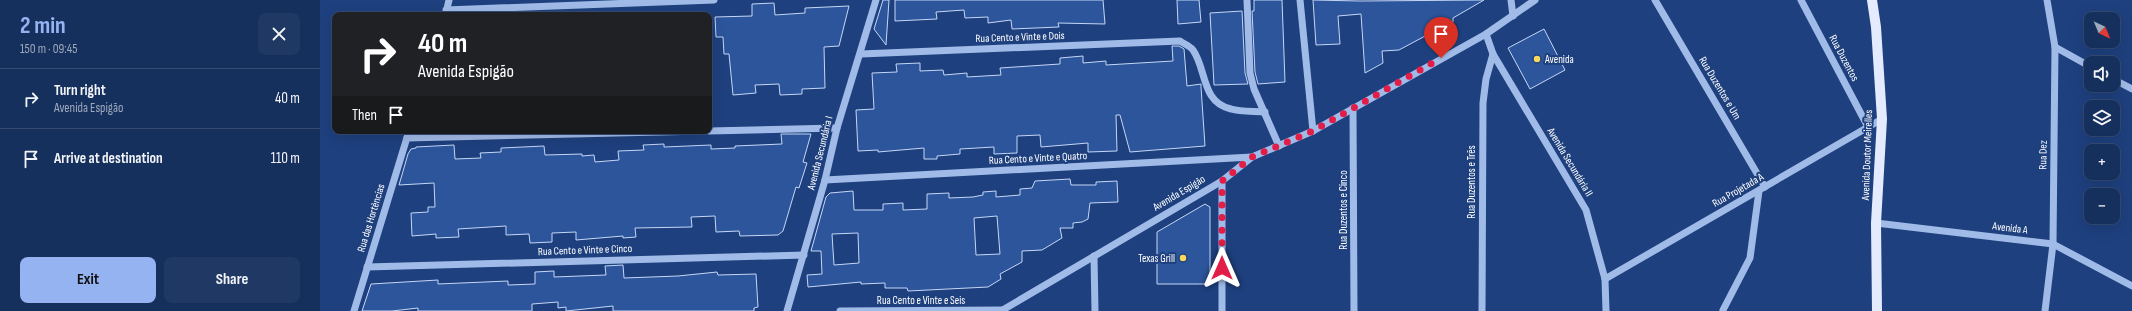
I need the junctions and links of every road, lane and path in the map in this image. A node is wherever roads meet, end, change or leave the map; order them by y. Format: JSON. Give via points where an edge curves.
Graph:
{"nodes":[{"id":1,"x":449,"y":0,"type":"edge"},
{"id":2,"x":714,"y":0,"type":"edge"},
{"id":3,"x":876,"y":0,"type":"edge"},
{"id":4,"x":1247,"y":0,"type":"edge"},
{"id":5,"x":1300,"y":0,"type":"edge"},
{"id":6,"x":1511,"y":0,"type":"edge"},
{"id":7,"x":1535,"y":0,"type":"edge"},
{"id":8,"x":1655,"y":0,"type":"edge"},
{"id":9,"x":1801,"y":0,"type":"edge"},
{"id":10,"x":1872,"y":0,"type":"edge"},
{"id":11,"x":2047,"y":0,"type":"edge"},
{"id":12,"x":446,"y":12,"type":"edge"},
{"id":13,"x":467,"y":12,"type":"edge"},
{"id":14,"x":1513,"y":16,"type":"junction"},
{"id":15,"x":1486,"y":34,"type":"junction"},
{"id":16,"x":2055,"y":48,"type":"junction"},
{"id":17,"x":861,"y":54,"type":"junction"},
{"id":18,"x":1493,"y":54,"type":"junction"},
{"id":19,"x":2084,"y":63,"type":"edge"},
{"id":20,"x":2120,"y":83,"type":"edge"},
{"id":21,"x":2132,"y":89,"type":"edge"},
{"id":22,"x":1353,"y":108,"type":"junction"},
{"id":23,"x":1265,"y":112,"type":"junction"},
{"id":24,"x":1882,"y":119,"type":"junction"},
{"id":25,"x":1868,"y":127,"type":"junction"},
{"id":26,"x":837,"y":128,"type":"junction"},
{"id":27,"x":712,"y":131,"type":"edge"},
{"id":28,"x":1313,"y":131,"type":"junction"},
{"id":29,"x":408,"y":134,"type":"edge"},
{"id":30,"x":1279,"y":146,"type":"junction"},
{"id":31,"x":1252,"y":157,"type":"junction"},
{"id":32,"x":825,"y":180,"type":"junction"},
{"id":33,"x":1222,"y":181,"type":"junction"},
{"id":34,"x":1765,"y":187,"type":"junction"},
{"id":35,"x":1759,"y":191,"type":"junction"},
{"id":36,"x":1876,"y":223,"type":"junction"},
{"id":37,"x":2053,"y":244,"type":"junction"},
{"id":38,"x":804,"y":255,"type":"junction"},
{"id":39,"x":1094,"y":256,"type":"junction"},
{"id":40,"x":367,"y":267,"type":"junction"},
{"id":41,"x":1605,"y":279,"type":"junction"},
{"id":42,"x":2132,"y":286,"type":"edge"},
{"id":43,"x":1723,"y":310,"type":"edge"},
{"id":44,"x":354,"y":311,"type":"edge"},
{"id":45,"x":787,"y":311,"type":"edge"},
{"id":46,"x":840,"y":311,"type":"edge"},
{"id":47,"x":1001,"y":311,"type":"edge"},
{"id":48,"x":1095,"y":311,"type":"edge"},
{"id":49,"x":1222,"y":311,"type":"edge"},
{"id":50,"x":1354,"y":311,"type":"edge"},
{"id":51,"x":1482,"y":311,"type":"edge"},
{"id":52,"x":1606,"y":311,"type":"edge"},
{"id":53,"x":1877,"y":311,"type":"edge"},
{"id":54,"x":2045,"y":311,"type":"edge"}],
"edges":[{"from":1,"to":12,"type":"street"},
{"from":2,"to":13,"type":"street"},
{"from":3,"to":17,"type":"street","name":"Avenida Secundária I"},
{"from":4,"to":23,"type":"street","via":[[1250,73]]},
{"from":5,"to":28,"type":"street"},
{"from":6,"to":14,"type":"street"},
{"from":7,"to":14,"type":"street","name":"Avenida Espigão"},
{"from":8,"to":34,"type":"street","name":"Rua Duzentos e Um"},
{"from":9,"to":25,"type":"street","name":"Rua Duzentos"},
{"from":10,"to":24,"type":"main road","name":"Avenida Doutor Meirelles"},
{"from":11,"to":16,"type":"street","name":"Rua Dez"},
{"from":14,"to":15,"type":"street","name":"Avenida Espigão"},
{"from":15,"to":18,"type":"street","name":"Avenida Secundária II"},
{"from":15,"to":22,"type":"street","name":"Avenida Espigão"},
{"from":16,"to":19,"type":"street"},
{"from":16,"to":37,"type":"street","name":"Rua Dez"},
{"from":17,"to":23,"type":"street","name":"Rua Cento e Vinte e Dois","via":[[1180,41],[1192,48],[1198,59],[1208,94],[1219,104],[1230,109]]},
{"from":17,"to":26,"type":"street","name":"Avenida Secundária I"},
{"from":18,"to":41,"type":"street","name":"Avenida Secundária II","via":[[1586,210]]},
{"from":18,"to":51,"type":"street","name":"Rua Duzentos e Três","via":[[1483,103]]},
{"from":20,"to":21,"type":"street"},
{"from":22,"to":28,"type":"street","name":"Avenida Espigão"},
{"from":22,"to":50,"type":"street","name":"Rua Duzentos e Cinco"},
{"from":23,"to":30,"type":"street"},
{"from":24,"to":25,"type":"street","name":"Rua Projetada A"},
{"from":24,"to":36,"type":"main road","name":"Avenida Doutor Meirelles"},
{"from":25,"to":34,"type":"street","name":"Rua Projetada A"},
{"from":26,"to":27,"type":"street"},
{"from":26,"to":32,"type":"street","name":"Avenida Secundária I"},
{"from":28,"to":30,"type":"street","name":"Avenida Espigão"},
{"from":29,"to":40,"type":"street","name":"Rua das Hortências"},
{"from":30,"to":31,"type":"street","name":"Avenida Espigão"},
{"from":31,"to":32,"type":"street","name":"Rua Cento e Vinte e Quatro"},
{"from":31,"to":33,"type":"street","name":"Avenida Espigão"},
{"from":32,"to":38,"type":"street","name":"Avenida Secundária I"},
{"from":33,"to":39,"type":"street","name":"Avenida Espigão"},
{"from":33,"to":49,"type":"street"},
{"from":34,"to":35,"type":"street","name":"Rua Projetada A"},
{"from":35,"to":41,"type":"street","name":"Rua Projetada A"},
{"from":35,"to":43,"type":"street","via":[[1750,258]]},
{"from":36,"to":37,"type":"street","name":"Avenida A"},
{"from":36,"to":53,"type":"main road","name":"Avenida Doutor Meirelles"},
{"from":37,"to":42,"type":"street","name":"Avenida A"},
{"from":37,"to":54,"type":"street","name":"Rua Dez"},
{"from":38,"to":40,"type":"street","name":"Rua Cento e Vinte e Cinco"},
{"from":38,"to":45,"type":"street","name":"Avenida Secundária I"},
{"from":39,"to":47,"type":"street","name":"Avenida Espigão"},
{"from":39,"to":48,"type":"street"},
{"from":40,"to":44,"type":"street","name":"Rua das Hortências"},
{"from":41,"to":52,"type":"street","name":"Avenida Secundária II"},
{"from":46,"to":47,"type":"street","name":"Rua Cento e Vinte e Seis"}]}
